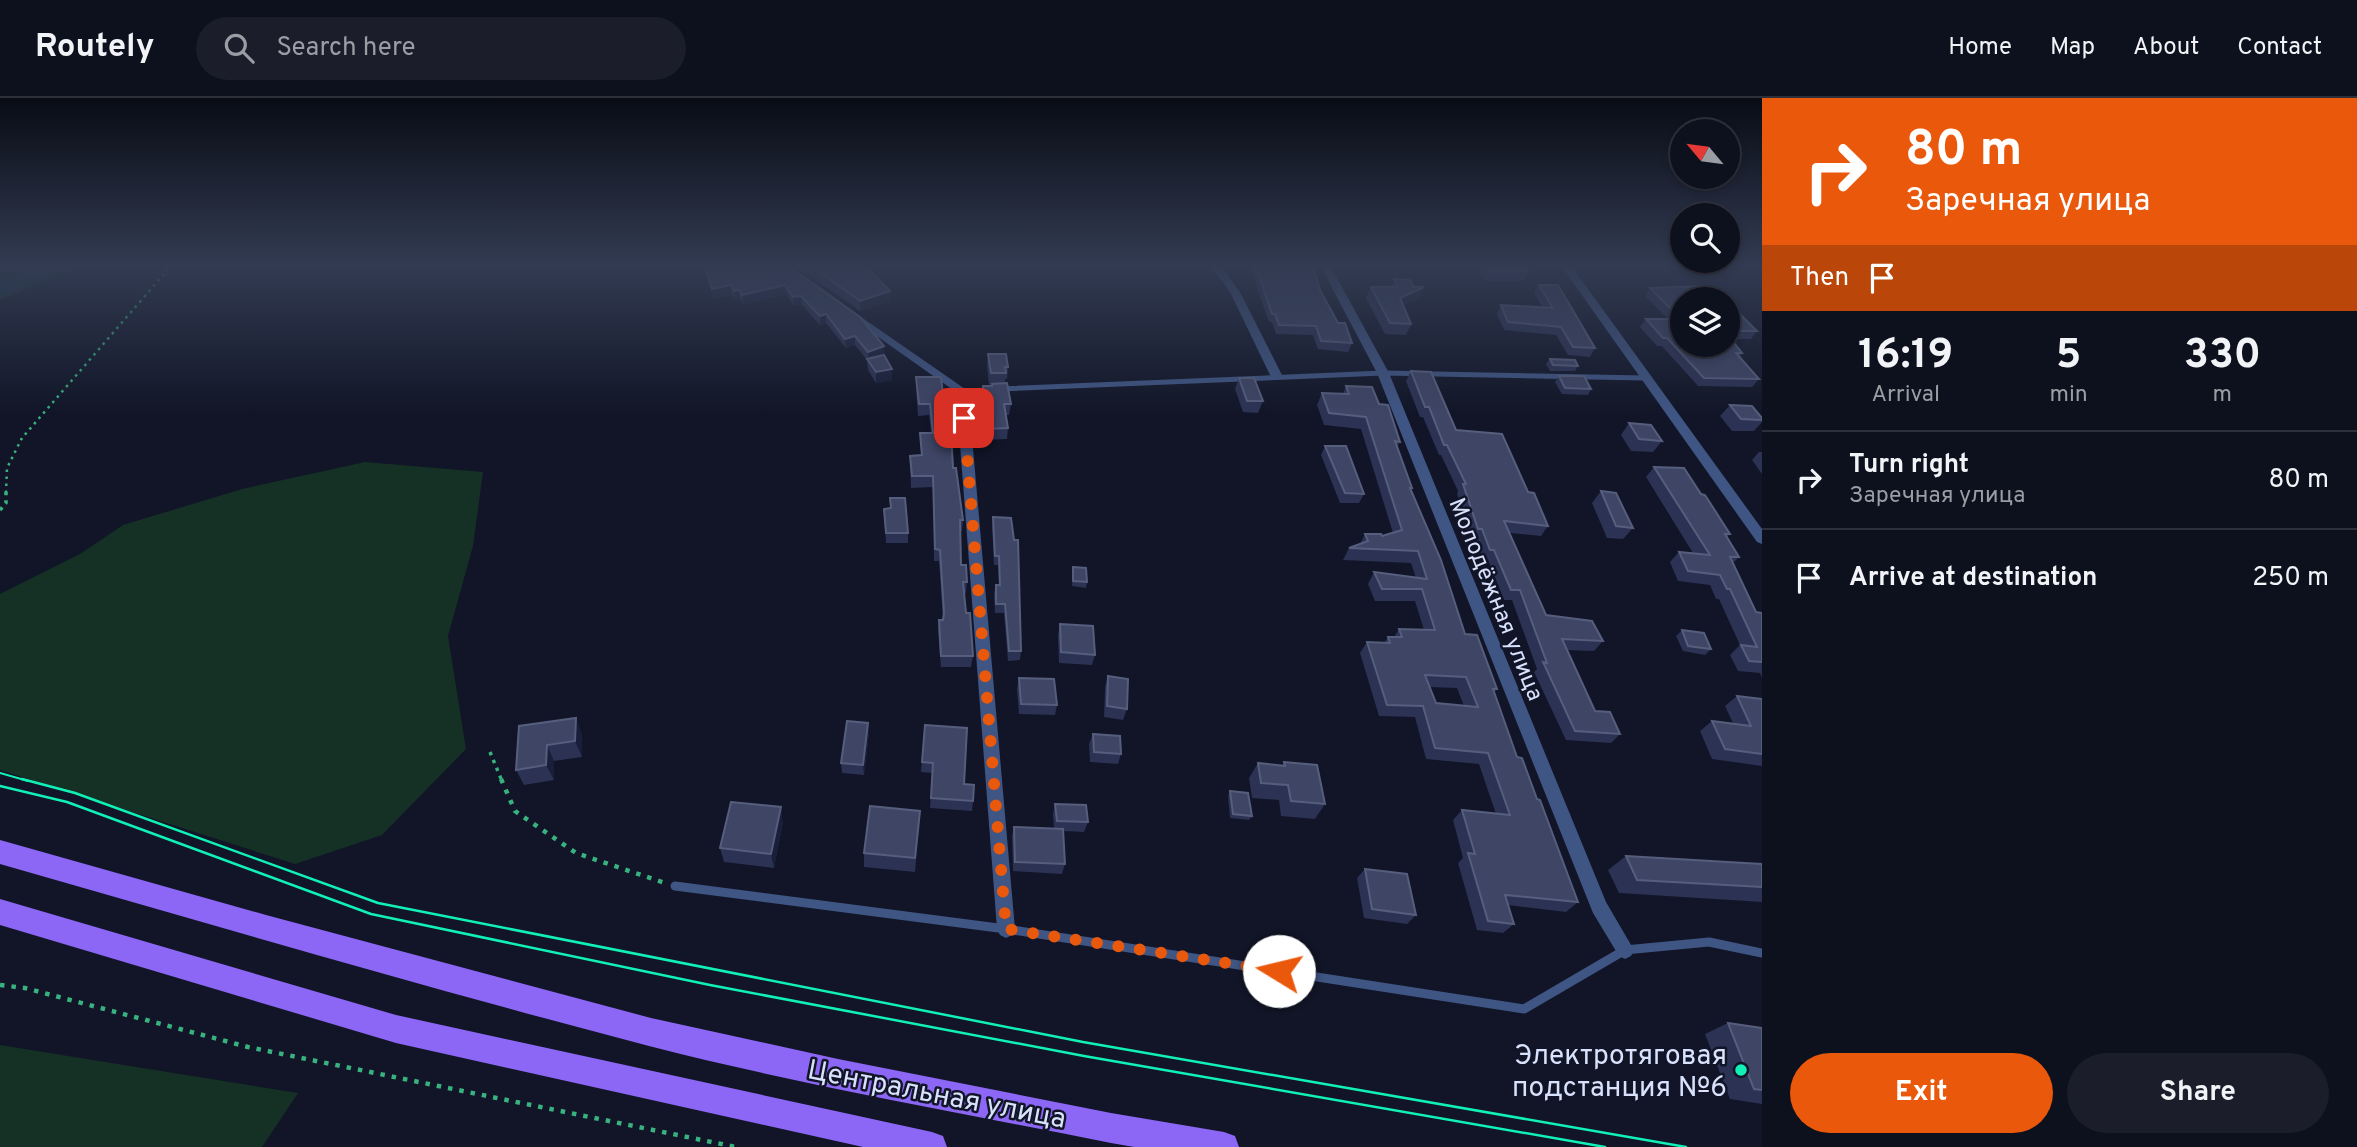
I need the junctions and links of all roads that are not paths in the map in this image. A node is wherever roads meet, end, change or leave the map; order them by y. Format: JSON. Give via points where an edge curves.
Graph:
{"nodes":[{"id":1,"x":854,"y":316,"type":"edge"},
{"id":2,"x":1247,"y":316,"type":"edge"},
{"id":3,"x":1352,"y":316,"type":"edge"},
{"id":4,"x":1601,"y":316,"type":"edge"},
{"id":5,"x":1383,"y":373,"type":"junction"},
{"id":6,"x":1277,"y":377,"type":"junction"},
{"id":7,"x":1645,"y":378,"type":"junction"},
{"id":8,"x":962,"y":391,"type":"junction"},
{"id":9,"x":1762,"y":539,"type":"edge"},
{"id":10,"x":0,"y":852,"type":"edge"},
{"id":11,"x":675,"y":886,"type":"road end"},
{"id":12,"x":0,"y":912,"type":"edge"},
{"id":13,"x":1006,"y":929,"type":"junction"},
{"id":14,"x":1625,"y":950,"type":"junction"},
{"id":15,"x":1762,"y":953,"type":"edge"},
{"id":16,"x":1110,"y":1137,"type":"edge"},
{"id":17,"x":932,"y":1147,"type":"edge"},
{"id":18,"x":1224,"y":1147,"type":"edge"}],
"edges":[{"from":1,"to":8,"type":"street"},
{"from":2,"to":6,"type":"street"},
{"from":3,"to":5,"type":"street","name":"Молодёжная улица"},
{"from":4,"to":7,"type":"street"},
{"from":5,"to":6,"type":"lane"},
{"from":5,"to":7,"type":"lane"},
{"from":5,"to":14,"type":"street","name":"Молодёжная улица","via":[[1599,907]]},
{"from":6,"to":8,"type":"lane"},
{"from":7,"to":9,"type":"street"},
{"from":8,"to":13,"type":"street"},
{"from":10,"to":16,"type":"main road","name":"Центральная улица","via":[[651,1032]]},
{"from":11,"to":13,"type":"lane"},
{"from":12,"to":17,"type":"main road","name":"Центральная улица","via":[[396,1029]]},
{"from":13,"to":14,"type":"lane","via":[[1524,1009]]},
{"from":14,"to":15,"type":"lane","via":[[1709,942]]},
{"from":16,"to":18,"type":"main road","name":"Центральная улица"}]}
